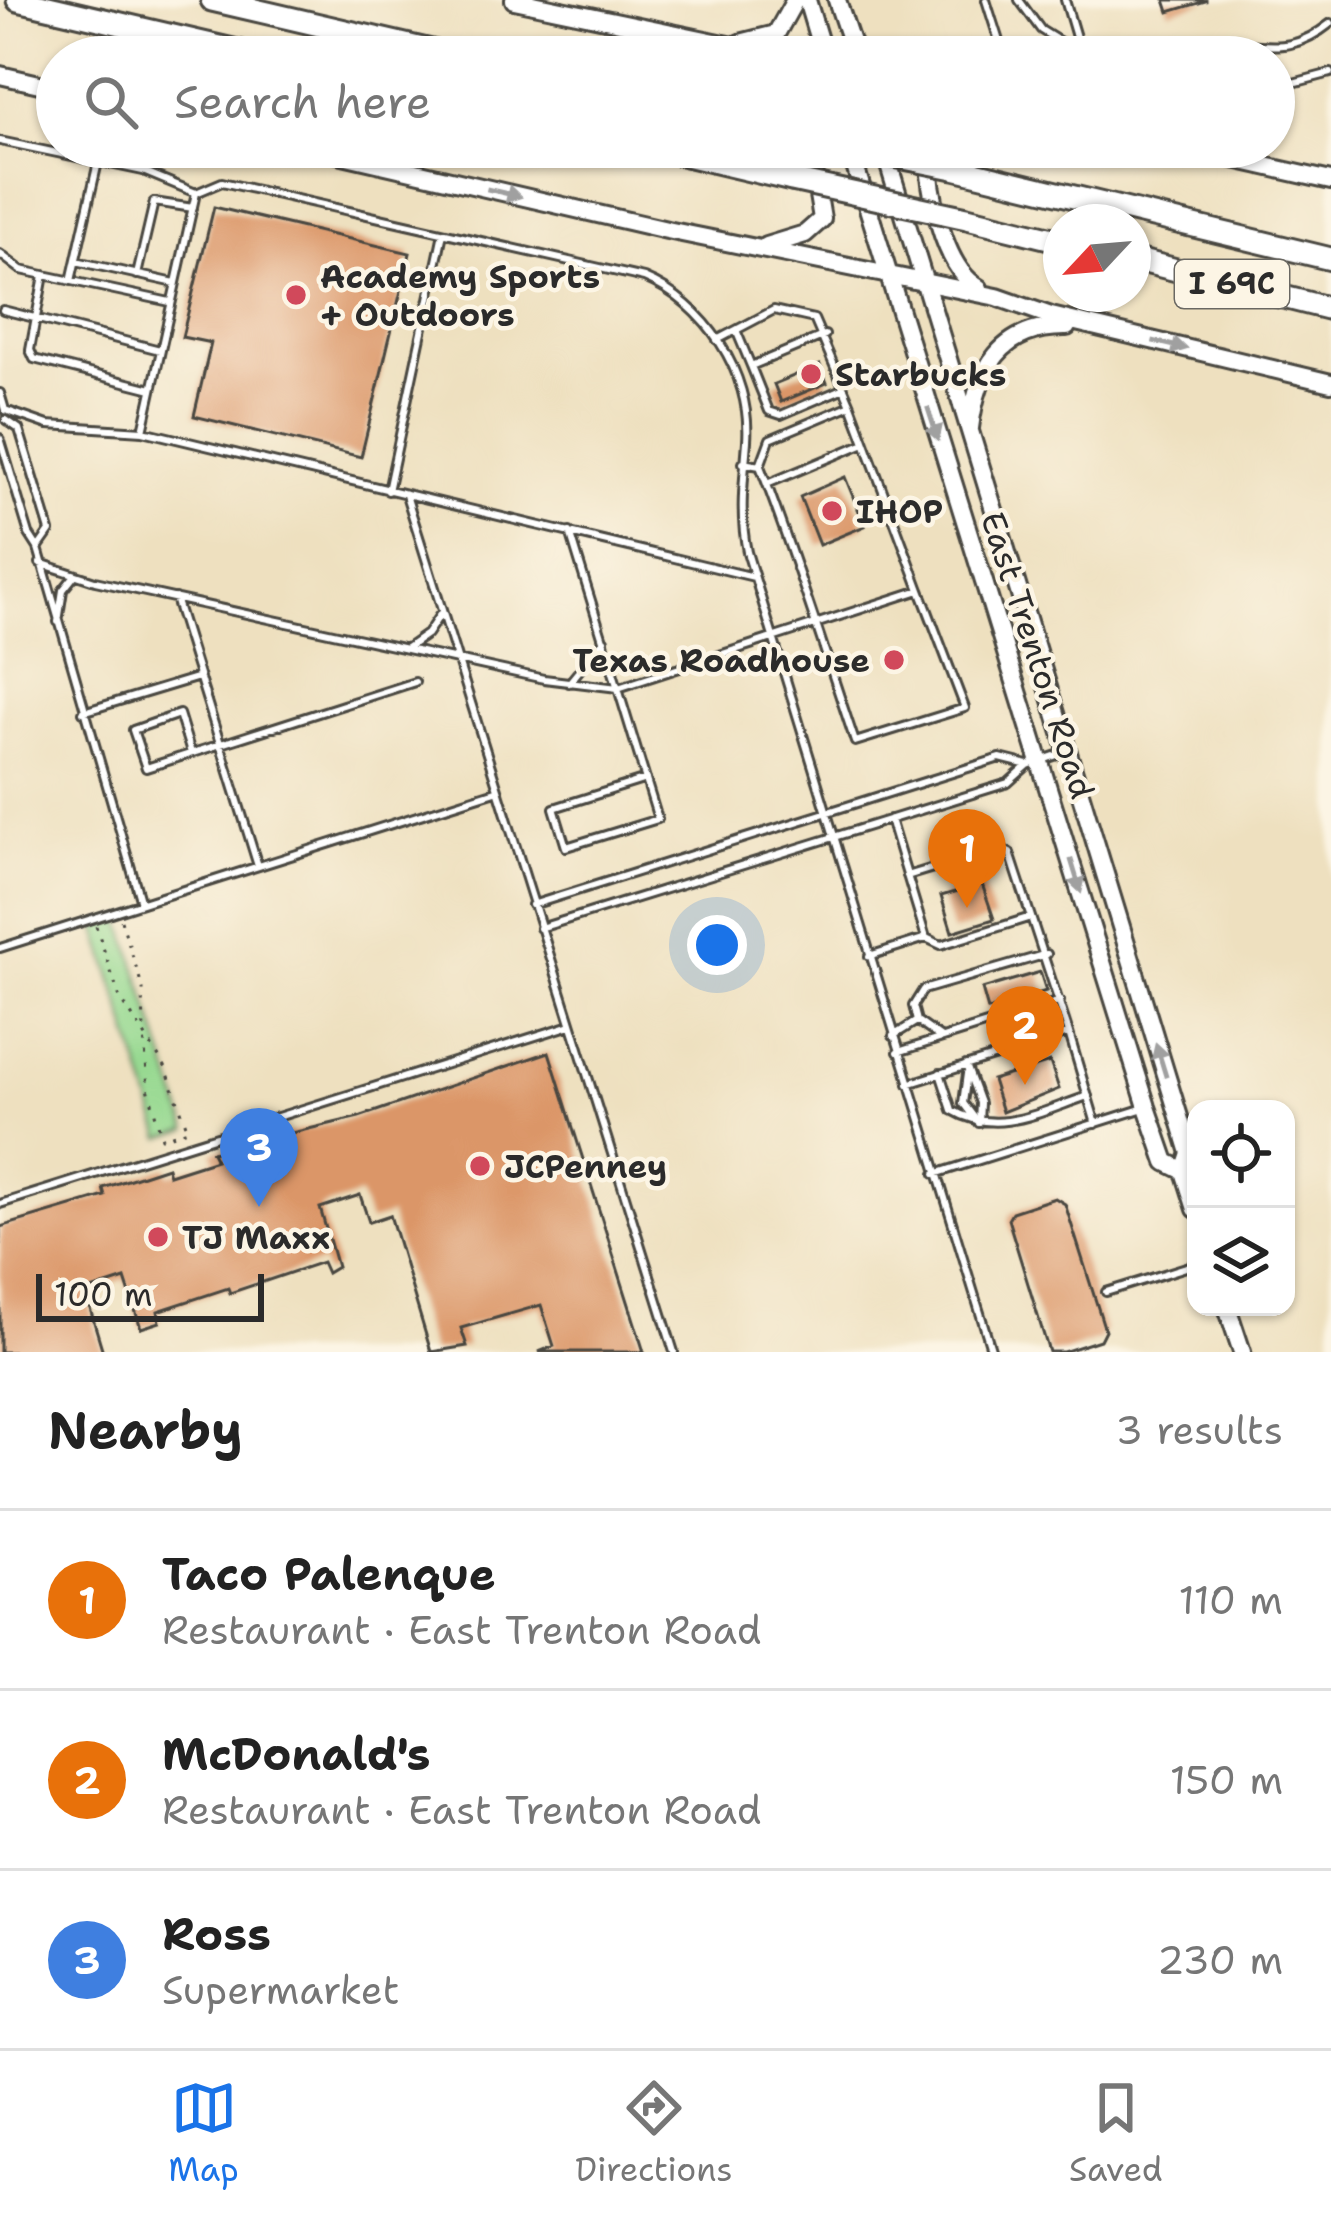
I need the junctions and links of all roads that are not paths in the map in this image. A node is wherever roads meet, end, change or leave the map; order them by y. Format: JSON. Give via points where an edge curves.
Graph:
{"nodes":[{"id":1,"x":212,"y":0,"type":"edge"},
{"id":2,"x":244,"y":0,"type":"edge"},
{"id":3,"x":514,"y":0,"type":"edge"},
{"id":4,"x":795,"y":0,"type":"edge"},
{"id":5,"x":807,"y":0,"type":"edge"},
{"id":6,"x":837,"y":0,"type":"edge"},
{"id":7,"x":986,"y":0,"type":"edge"},
{"id":8,"x":1019,"y":0,"type":"edge"},
{"id":9,"x":1065,"y":0,"type":"edge"},
{"id":10,"x":0,"y":2,"type":"edge"},
{"id":11,"x":24,"y":2,"type":"edge"},
{"id":12,"x":275,"y":14,"type":"junction"},
{"id":13,"x":1331,"y":23,"type":"edge"},
{"id":14,"x":172,"y":36,"type":"edge"},
{"id":15,"x":368,"y":36,"type":"edge"},
{"id":16,"x":681,"y":36,"type":"edge"},
{"id":17,"x":766,"y":36,"type":"edge"},
{"id":18,"x":818,"y":36,"type":"edge"},
{"id":19,"x":849,"y":36,"type":"edge"},
{"id":20,"x":997,"y":36,"type":"edge"},
{"id":21,"x":1051,"y":36,"type":"edge"},
{"id":22,"x":1077,"y":36,"type":"edge"},
{"id":23,"x":1295,"y":47,"type":"edge"},
{"id":24,"x":1331,"y":73,"type":"edge"},
{"id":25,"x":0,"y":75,"type":"edge"},
{"id":26,"x":1295,"y":82,"type":"edge"},
{"id":27,"x":36,"y":83,"type":"edge"},
{"id":28,"x":0,"y":141,"type":"edge"},
{"id":29,"x":36,"y":149,"type":"edge"},
{"id":30,"x":97,"y":168,"type":"edge"},
{"id":31,"x":125,"y":168,"type":"edge"},
{"id":32,"x":401,"y":168,"type":"edge"},
{"id":33,"x":744,"y":168,"type":"edge"},
{"id":34,"x":814,"y":168,"type":"edge"},
{"id":35,"x":855,"y":168,"type":"edge"},
{"id":36,"x":890,"y":168,"type":"edge"},
{"id":37,"x":933,"y":168,"type":"edge"},
{"id":38,"x":955,"y":168,"type":"edge"},
{"id":39,"x":1274,"y":168,"type":"edge"},
{"id":40,"x":1331,"y":181,"type":"edge"},
{"id":41,"x":196,"y":193,"type":"junction"},
{"id":42,"x":193,"y":208,"type":"junction"},
{"id":43,"x":443,"y":233,"type":"junction"},
{"id":44,"x":1043,"y":237,"type":"edge"},
{"id":45,"x":759,"y":249,"type":"junction"},
{"id":46,"x":0,"y":254,"type":"edge"},
{"id":47,"x":1331,"y":259,"type":"edge"},
{"id":48,"x":76,"y":261,"type":"junction"},
{"id":49,"x":1151,"y":264,"type":"edge"},
{"id":50,"x":884,"y":273,"type":"junction"},
{"id":51,"x":137,"y":274,"type":"junction"},
{"id":52,"x":44,"y":275,"type":"junction"},
{"id":53,"x":923,"y":280,"type":"junction"},
{"id":54,"x":71,"y":281,"type":"junction"},
{"id":55,"x":175,"y":283,"type":"junction"},
{"id":56,"x":997,"y":297,"type":"junction"},
{"id":57,"x":170,"y":302,"type":"junction"},
{"id":58,"x":1331,"y":309,"type":"edge"},
{"id":59,"x":3,"y":310,"type":"edge"},
{"id":60,"x":35,"y":319,"type":"junction"},
{"id":61,"x":1095,"y":327,"type":"junction"},
{"id":62,"x":736,"y":330,"type":"junction"},
{"id":63,"x":825,"y":335,"type":"junction"},
{"id":64,"x":717,"y":340,"type":"junction"},
{"id":65,"x":160,"y":350,"type":"junction"},
{"id":66,"x":752,"y":366,"type":"junction"},
{"id":67,"x":1331,"y":382,"type":"edge"},
{"id":68,"x":844,"y":388,"type":"junction"},
{"id":69,"x":152,"y":389,"type":"junction"},
{"id":70,"x":0,"y":393,"type":"edge"},
{"id":71,"x":851,"y":405,"type":"junction"},
{"id":72,"x":5,"y":415,"type":"junction"},
{"id":73,"x":143,"y":431,"type":"junction"},
{"id":74,"x":0,"y":435,"type":"edge"},
{"id":75,"x":969,"y":435,"type":"junction"},
{"id":76,"x":865,"y":443,"type":"junction"},
{"id":77,"x":743,"y":463,"type":"junction"},
{"id":78,"x":760,"y":466,"type":"junction"},
{"id":79,"x":767,"y":484,"type":"junction"},
{"id":80,"x":388,"y":491,"type":"junction"},
{"id":81,"x":406,"y":495,"type":"junction"},
{"id":82,"x":571,"y":532,"type":"junction"},
{"id":83,"x":38,"y":548,"type":"junction"},
{"id":84,"x":40,"y":563,"type":"junction"},
{"id":85,"x":76,"y":574,"type":"junction"},
{"id":86,"x":754,"y":578,"type":"junction"},
{"id":87,"x":920,"y":590,"type":"junction"},
{"id":88,"x":175,"y":598,"type":"junction"},
{"id":89,"x":441,"y":613,"type":"junction"},
{"id":90,"x":815,"y":626,"type":"junction"},
{"id":91,"x":59,"y":632,"type":"junction"},
{"id":92,"x":604,"y":640,"type":"junction"},
{"id":93,"x":773,"y":640,"type":"junction"},
{"id":94,"x":407,"y":648,"type":"junction"},
{"id":95,"x":455,"y":658,"type":"junction"},
{"id":96,"x":200,"y":677,"type":"junction"},
{"id":97,"x":415,"y":682,"type":"dead end"},
{"id":98,"x":569,"y":683,"type":"junction"},
{"id":99,"x":618,"y":688,"type":"junction"},
{"id":100,"x":83,"y":712,"type":"junction"},
{"id":101,"x":220,"y":743,"type":"junction"},
{"id":102,"x":1066,"y":752,"type":"junction"},
{"id":103,"x":191,"y":753,"type":"junction"},
{"id":104,"x":1034,"y":762,"type":"junction"},
{"id":105,"x":646,"y":779,"type":"junction"},
{"id":106,"x":496,"y":791,"type":"junction"},
{"id":107,"x":826,"y":812,"type":"junction"},
{"id":108,"x":890,"y":819,"type":"junction"},
{"id":109,"x":834,"y":836,"type":"junction"},
{"id":110,"x":258,"y":866,"type":"junction"},
{"id":111,"x":908,"y":876,"type":"junction"},
{"id":112,"x":141,"y":903,"type":"junction"},
{"id":113,"x":532,"y":905,"type":"junction"},
{"id":114,"x":1031,"y":917,"type":"junction"},
{"id":115,"x":540,"y":928,"type":"junction"},
{"id":116,"x":926,"y":938,"type":"junction"},
{"id":117,"x":0,"y":948,"type":"edge"},
{"id":118,"x":1047,"y":954,"type":"junction"},
{"id":119,"x":869,"y":956,"type":"junction"},
{"id":120,"x":1060,"y":1001,"type":"junction"},
{"id":121,"x":917,"y":1021,"type":"junction"},
{"id":122,"x":571,"y":1024,"type":"junction"},
{"id":123,"x":1069,"y":1033,"type":"junction"},
{"id":124,"x":893,"y":1036,"type":"junction"},
{"id":125,"x":941,"y":1038,"type":"junction"},
{"id":126,"x":898,"y":1052,"type":"junction"},
{"id":127,"x":966,"y":1070,"type":"junction"},
{"id":128,"x":940,"y":1073,"type":"junction"},
{"id":129,"x":908,"y":1084,"type":"junction"},
{"id":130,"x":1088,"y":1096,"type":"junction"},
{"id":131,"x":1147,"y":1107,"type":"junction"},
{"id":132,"x":979,"y":1123,"type":"junction"},
{"id":133,"x":1096,"y":1124,"type":"junction"},
{"id":134,"x":1184,"y":1171,"type":"junction"},
{"id":135,"x":935,"y":1174,"type":"junction"},
{"id":136,"x":0,"y":1204,"type":"edge"},
{"id":137,"x":1195,"y":1208,"type":"edge"},
{"id":138,"x":1187,"y":1267,"type":"edge"},
{"id":139,"x":1106,"y":1292,"type":"dead end"},
{"id":140,"x":1230,"y":1316,"type":"edge"},
{"id":141,"x":674,"y":1352,"type":"edge"},
{"id":142,"x":992,"y":1352,"type":"edge"},
{"id":143,"x":1242,"y":1352,"type":"edge"}],
"edges":[{"from":1,"to":12,"type":"highway"},
{"from":2,"to":12,"type":"highway"},
{"from":3,"to":16,"type":"main road"},
{"from":4,"to":17,"type":"main road","via":[[776,34]]},
{"from":5,"to":18,"type":"main road"},
{"from":6,"to":19,"type":"main road"},
{"from":7,"to":20,"type":"lane"},
{"from":8,"to":21,"type":"lane"},
{"from":9,"to":22,"type":"lane"},
{"from":10,"to":11,"type":"highway"},
{"from":11,"to":14,"type":"highway"},
{"from":12,"to":15,"type":"highway"},
{"from":13,"to":23,"type":"lane"},
{"from":24,"to":26,"type":"lane"},
{"from":25,"to":27,"type":"main road"},
{"from":28,"to":29,"type":"lane"},
{"from":30,"to":48,"type":"lane"},
{"from":31,"to":41,"type":"lane"},
{"from":32,"to":45,"type":"main road","one_way":true},
{"from":33,"to":44,"type":"highway","bridge":true},
{"from":34,"to":45,"type":"main road","via":[[822,219],[805,234]]},
{"from":35,"to":50,"type":"main road","name":"East Trenton Road"},
{"from":36,"to":53,"type":"main road","name":"East Trenton Road"},
{"from":37,"to":56,"type":"main road","via":[[955,264]]},
{"from":38,"to":47,"type":"highway","number":"I 69C","bridge":true},
{"from":39,"to":40,"type":"main road"},
{"from":41,"to":42,"type":"lane"},
{"from":41,"to":43,"type":"lane","via":[[222,182]]},
{"from":42,"to":51,"type":"lane","via":[[154,202]]},
{"from":42,"to":55,"type":"lane"},
{"from":43,"to":64,"type":"lane","via":[[644,278],[692,305]]},
{"from":43,"to":80,"type":"lane"},
{"from":45,"to":50,"type":"main road"},
{"from":46,"to":52,"type":"lane"},
{"from":48,"to":51,"type":"lane"},
{"from":48,"to":54,"type":"lane"},
{"from":49,"to":58,"type":"highway","number":"I 69C"},
{"from":50,"to":53,"type":"main road"},
{"from":50,"to":104,"type":"main road","name":"East Trenton Road","one_way":true},
{"from":51,"to":55,"type":"lane"},
{"from":52,"to":54,"type":"lane"},
{"from":52,"to":60,"type":"lane"},
{"from":53,"to":56,"type":"main road"},
{"from":53,"to":75,"type":"main road","name":"East Trenton Road"},
{"from":54,"to":57,"type":"lane"},
{"from":55,"to":57,"type":"lane"},
{"from":56,"to":61,"type":"main road"},
{"from":57,"to":65,"type":"lane"},
{"from":59,"to":60,"type":"lane"},
{"from":60,"to":65,"type":"lane"},
{"from":60,"to":69,"type":"lane","via":[[34,359]]},
{"from":61,"to":67,"type":"main road","one_way":true},
{"from":61,"to":75,"type":"main road","via":[[1046,326],[999,348],[984,367]]},
{"from":62,"to":63,"type":"lane","via":[[774,310],[814,319]]},
{"from":62,"to":64,"type":"lane"},
{"from":62,"to":66,"type":"lane"},
{"from":63,"to":66,"type":"lane"},
{"from":63,"to":68,"type":"lane"},
{"from":64,"to":77,"type":"lane","via":[[742,403]]},
{"from":65,"to":69,"type":"lane"},
{"from":66,"to":68,"type":"lane","via":[[769,411],[781,415]]},
{"from":68,"to":71,"type":"lane"},
{"from":69,"to":73,"type":"lane"},
{"from":70,"to":72,"type":"lane"},
{"from":71,"to":76,"type":"lane"},
{"from":71,"to":78,"type":"lane","via":[[770,439]]},
{"from":72,"to":73,"type":"lane"},
{"from":72,"to":74,"type":"lane"},
{"from":72,"to":83,"type":"lane","via":[[19,430],[50,532]]},
{"from":73,"to":80,"type":"lane"},
{"from":74,"to":83,"type":"lane"},
{"from":75,"to":102,"type":"main road","name":"East Trenton Road"},
{"from":76,"to":79,"type":"lane"},
{"from":76,"to":87,"type":"lane"},
{"from":77,"to":78,"type":"lane"},
{"from":77,"to":86,"type":"lane","via":[[741,524]]},
{"from":78,"to":79,"type":"lane"},
{"from":79,"to":90,"type":"lane"},
{"from":80,"to":81,"type":"lane"},
{"from":81,"to":82,"type":"lane"},
{"from":81,"to":89,"type":"lane"},
{"from":82,"to":86,"type":"lane"},
{"from":82,"to":92,"type":"lane"},
{"from":83,"to":84,"type":"lane"},
{"from":84,"to":85,"type":"lane"},
{"from":84,"to":91,"type":"lane"},
{"from":85,"to":88,"type":"lane"},
{"from":85,"to":91,"type":"lane","via":[[63,590]]},
{"from":86,"to":93,"type":"lane"},
{"from":87,"to":90,"type":"lane"},
{"from":87,"to":90,"type":"lane","via":[[965,708],[855,742]]},
{"from":88,"to":94,"type":"lane"},
{"from":88,"to":96,"type":"lane"},
{"from":89,"to":94,"type":"lane"},
{"from":89,"to":95,"type":"lane"},
{"from":90,"to":93,"type":"lane"},
{"from":91,"to":100,"type":"lane"},
{"from":92,"to":98,"type":"lane"},
{"from":92,"to":99,"type":"lane"},
{"from":93,"to":99,"type":"lane"},
{"from":93,"to":107,"type":"lane"},
{"from":94,"to":95,"type":"lane"},
{"from":95,"to":98,"type":"lane"},
{"from":95,"to":106,"type":"lane"},
{"from":96,"to":100,"type":"lane"},
{"from":96,"to":101,"type":"lane"},
{"from":97,"to":101,"type":"lane"},
{"from":98,"to":99,"type":"lane"},
{"from":99,"to":105,"type":"lane"},
{"from":100,"to":112,"type":"lane"},
{"from":101,"to":103,"type":"lane"},
{"from":101,"to":110,"type":"lane"},
{"from":102,"to":104,"type":"lane"},
{"from":134,"to":102,"type":"main road","name":"East Trenton Road","one_way":true,"via":[[1190,1153]]},
{"from":103,"to":103,"type":"lane","via":[[146,768],[133,730],[178,714]]},
{"from":104,"to":107,"type":"lane","via":[[1000,758]]},
{"from":104,"to":108,"type":"lane","via":[[1008,783]]},
{"from":104,"to":131,"type":"main road","name":"East Trenton Road","one_way":true},
{"from":105,"to":105,"type":"lane","via":[[554,808],[566,848],[658,819]]},
{"from":106,"to":110,"type":"lane"},
{"from":106,"to":113,"type":"lane"},
{"from":107,"to":109,"type":"lane"},
{"from":107,"to":113,"type":"lane"},
{"from":108,"to":109,"type":"lane"},
{"from":108,"to":111,"type":"lane"},
{"from":109,"to":115,"type":"lane"},
{"from":109,"to":119,"type":"lane"},
{"from":110,"to":112,"type":"lane"},
{"from":111,"to":114,"type":"lane","via":[[1005,849]]},
{"from":111,"to":116,"type":"lane"},
{"from":112,"to":117,"type":"lane"},
{"from":113,"to":115,"type":"lane"},
{"from":114,"to":116,"type":"lane","via":[[941,945]]},
{"from":114,"to":118,"type":"lane"},
{"from":115,"to":122,"type":"lane"},
{"from":116,"to":119,"type":"lane"},
{"from":118,"to":120,"type":"lane"},
{"from":118,"to":121,"type":"lane","via":[[923,990],[913,1006]]},
{"from":119,"to":124,"type":"lane"},
{"from":120,"to":123,"type":"lane"},
{"from":120,"to":125,"type":"lane"},
{"from":121,"to":124,"type":"lane"},
{"from":121,"to":125,"type":"lane"},
{"from":122,"to":136,"type":"lane"},
{"from":122,"to":141,"type":"lane"},
{"from":123,"to":127,"type":"lane"},
{"from":123,"to":130,"type":"lane"},
{"from":124,"to":126,"type":"lane"},
{"from":125,"to":126,"type":"lane"},
{"from":126,"to":129,"type":"lane"},
{"from":127,"to":128,"type":"lane"},
{"from":127,"to":132,"type":"lane"},
{"from":127,"to":132,"type":"lane","via":[[963,1103]]},
{"from":128,"to":129,"type":"lane"},
{"from":128,"to":132,"type":"lane","via":[[952,1110]]},
{"from":129,"to":135,"type":"lane"},
{"from":130,"to":132,"type":"lane","via":[[1000,1124]]},
{"from":130,"to":133,"type":"lane"},
{"from":131,"to":133,"type":"lane"},
{"from":131,"to":134,"type":"main road","name":"East Trenton Road","via":[[1166,1162]]},
{"from":133,"to":135,"type":"lane"},
{"from":134,"to":137,"type":"main road","name":"East Trenton Road"},
{"from":135,"to":142,"type":"lane"},
{"from":138,"to":139,"type":"lane"},
{"from":140,"to":143,"type":"main road"}]}
